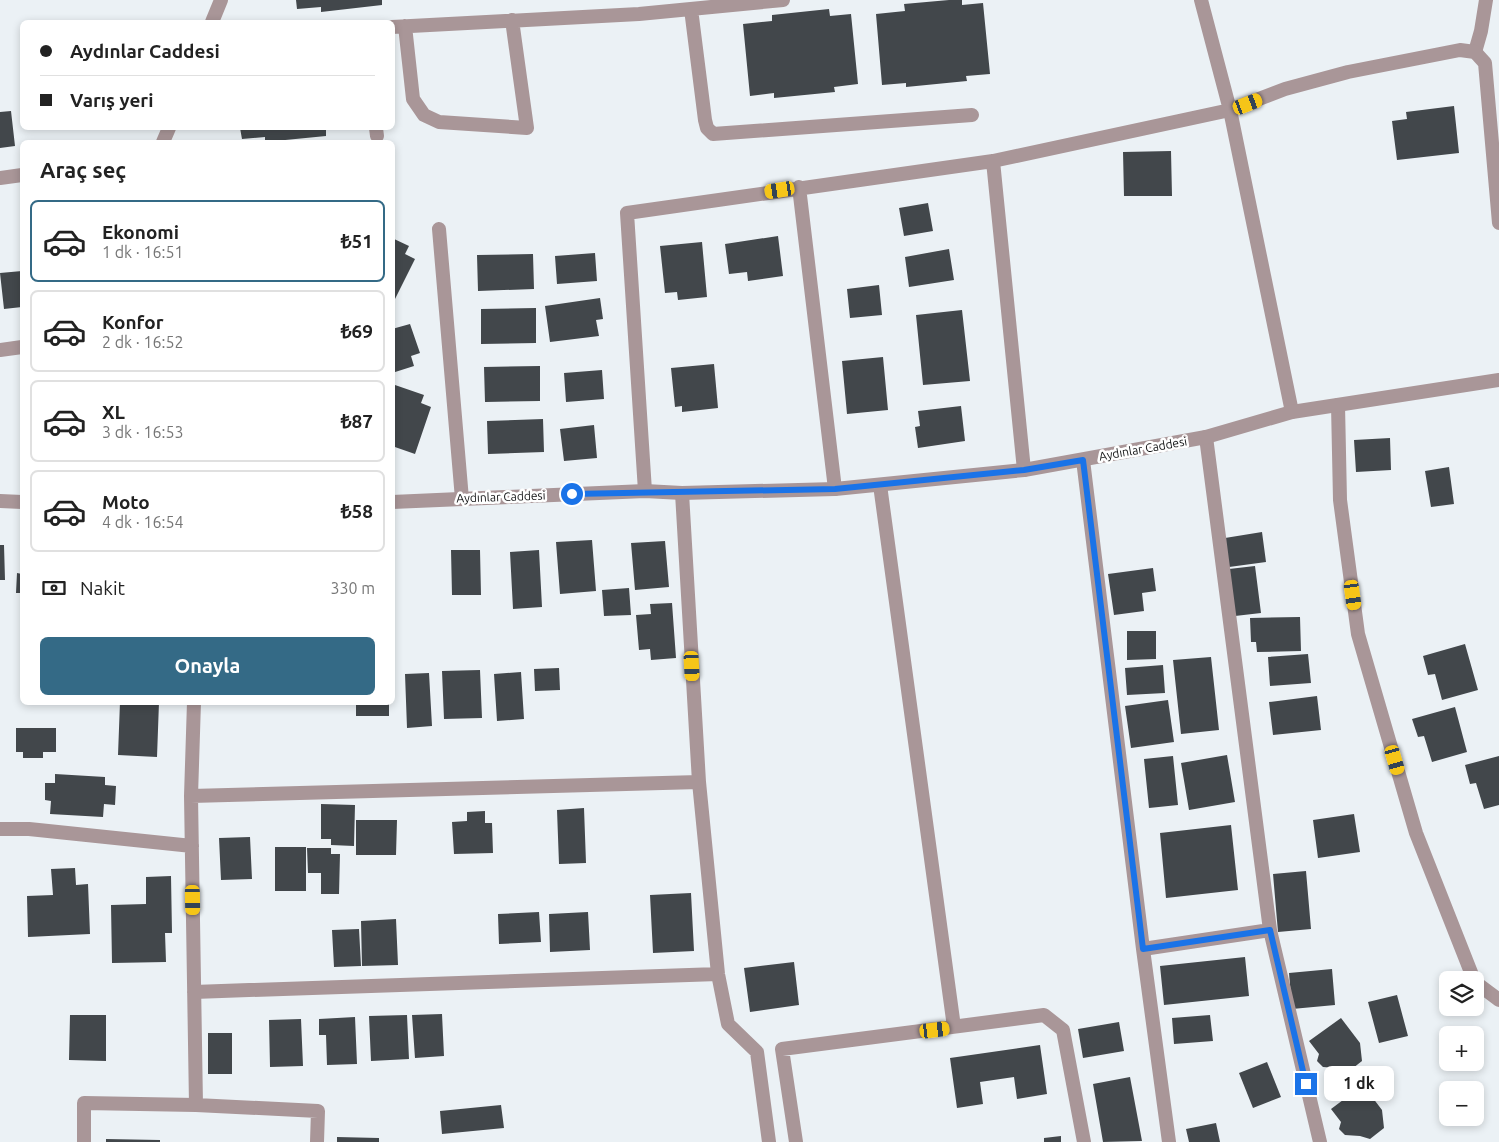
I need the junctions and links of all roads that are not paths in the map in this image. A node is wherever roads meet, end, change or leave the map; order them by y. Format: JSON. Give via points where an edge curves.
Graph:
{"nodes":[{"id":1,"x":221,"y":0,"type":"edge"},
{"id":2,"x":783,"y":0,"type":"edge"},
{"id":3,"x":1201,"y":0,"type":"edge"},
{"id":4,"x":1486,"y":0,"type":"edge"},
{"id":5,"x":691,"y":9,"type":"junction"},
{"id":6,"x":213,"y":20,"type":"edge"},
{"id":7,"x":512,"y":20,"type":"junction"},
{"id":8,"x":399,"y":26,"type":"edge"},
{"id":9,"x":1475,"y":52,"type":"junction"},
{"id":10,"x":1230,"y":110,"type":"junction"},
{"id":11,"x":972,"y":115,"type":"dead end"},
{"id":12,"x":993,"y":161,"type":"junction"},
{"id":13,"x":20,"y":174,"type":"edge"},
{"id":14,"x":0,"y":178,"type":"edge"},
{"id":15,"x":799,"y":188,"type":"junction"},
{"id":16,"x":1499,"y":223,"type":"edge"},
{"id":17,"x":439,"y":229,"type":"dead end"},
{"id":18,"x":20,"y":347,"type":"edge"},
{"id":19,"x":0,"y":350,"type":"edge"},
{"id":20,"x":1499,"y":380,"type":"edge"},
{"id":21,"x":1338,"y":405,"type":"junction"},
{"id":22,"x":1292,"y":412,"type":"junction"},
{"id":23,"x":1206,"y":437,"type":"junction"},
{"id":24,"x":1083,"y":460,"type":"junction"},
{"id":25,"x":1024,"y":470,"type":"junction"},
{"id":26,"x":880,"y":485,"type":"junction"},
{"id":27,"x":835,"y":489,"type":"junction"},
{"id":28,"x":645,"y":491,"type":"junction"},
{"id":29,"x":682,"y":493,"type":"junction"},
{"id":30,"x":462,"y":499,"type":"junction"},
{"id":31,"x":0,"y":501,"type":"edge"},
{"id":32,"x":20,"y":502,"type":"edge"},
{"id":33,"x":395,"y":502,"type":"edge"},
{"id":34,"x":194,"y":705,"type":"edge"},
{"id":35,"x":699,"y":782,"type":"junction"},
{"id":36,"x":191,"y":796,"type":"junction"},
{"id":37,"x":0,"y":829,"type":"edge"},
{"id":38,"x":192,"y":846,"type":"junction"},
{"id":39,"x":1270,"y":930,"type":"junction"},
{"id":40,"x":1143,"y":949,"type":"junction"},
{"id":41,"x":1471,"y":971,"type":"edge"},
{"id":42,"x":718,"y":974,"type":"junction"},
{"id":43,"x":1484,"y":988,"type":"edge"},
{"id":44,"x":194,"y":992,"type":"junction"},
{"id":45,"x":1499,"y":1000,"type":"edge"},
{"id":46,"x":954,"y":1027,"type":"junction"},
{"id":47,"x":196,"y":1105,"type":"junction"},
{"id":48,"x":84,"y":1142,"type":"edge"},
{"id":49,"x":317,"y":1142,"type":"edge"},
{"id":50,"x":769,"y":1142,"type":"edge"},
{"id":51,"x":796,"y":1142,"type":"edge"},
{"id":52,"x":1084,"y":1142,"type":"edge"},
{"id":53,"x":1169,"y":1142,"type":"edge"},
{"id":54,"x":1320,"y":1142,"type":"edge"}],
"edges":[{"from":1,"to":6,"type":"street"},
{"from":2,"to":5,"type":"street"},
{"from":3,"to":10,"type":"street"},
{"from":4,"to":9,"type":"street"},
{"from":5,"to":7,"type":"street"},
{"from":5,"to":11,"type":"street","via":[[706,124],[713,134]]},
{"from":7,"to":8,"type":"street"},
{"from":7,"to":8,"type":"street","via":[[527,128],[439,122],[424,115],[413,99]]},
{"from":9,"to":10,"type":"street","via":[[1460,50],[1348,72]]},
{"from":9,"to":16,"type":"street","via":[[1482,58],[1487,78]]},
{"from":10,"to":12,"type":"street"},
{"from":10,"to":22,"type":"street"},
{"from":12,"to":15,"type":"street"},
{"from":12,"to":25,"type":"street"},
{"from":13,"to":14,"type":"street"},
{"from":15,"to":27,"type":"street"},
{"from":15,"to":28,"type":"street","via":[[627,213]]},
{"from":17,"to":30,"type":"street"},
{"from":18,"to":19,"type":"street"},
{"from":20,"to":21,"type":"street","name":"Aydınlar Caddesi"},
{"from":21,"to":22,"type":"street","name":"Aydınlar Caddesi"},
{"from":21,"to":41,"type":"street","via":[[1340,500],[1358,634],[1416,833]]},
{"from":22,"to":23,"type":"street","name":"Aydınlar Caddesi"},
{"from":23,"to":24,"type":"street","name":"Aydınlar Caddesi"},
{"from":23,"to":39,"type":"street"},
{"from":24,"to":25,"type":"street","name":"Aydınlar Caddesi"},
{"from":24,"to":40,"type":"street"},
{"from":25,"to":26,"type":"street","name":"Aydınlar Caddesi"},
{"from":26,"to":27,"type":"street","name":"Aydınlar Caddesi"},
{"from":26,"to":46,"type":"street"},
{"from":27,"to":29,"type":"street","name":"Aydınlar Caddesi"},
{"from":28,"to":29,"type":"street","name":"Aydınlar Caddesi"},
{"from":28,"to":30,"type":"street","name":"Aydınlar Caddesi"},
{"from":29,"to":35,"type":"street"},
{"from":30,"to":33,"type":"street","name":"Aydınlar Caddesi"},
{"from":31,"to":32,"type":"street"},
{"from":34,"to":36,"type":"street"},
{"from":35,"to":36,"type":"street"},
{"from":35,"to":42,"type":"street"},
{"from":36,"to":38,"type":"street"},
{"from":37,"to":38,"type":"street","via":[[29,829]]},
{"from":38,"to":44,"type":"street"},
{"from":39,"to":40,"type":"street"},
{"from":39,"to":54,"type":"street"},
{"from":40,"to":53,"type":"street"},
{"from":42,"to":44,"type":"street"},
{"from":42,"to":50,"type":"street","via":[[728,1024],[757,1052]]},
{"from":43,"to":45,"type":"street"},
{"from":44,"to":47,"type":"street"},
{"from":46,"to":51,"type":"street","via":[[782,1050]]},
{"from":46,"to":52,"type":"street","via":[[1044,1015],[1063,1030]]},
{"from":47,"to":48,"type":"street","via":[[84,1103]]},
{"from":47,"to":49,"type":"street","via":[[318,1111]]}]}
